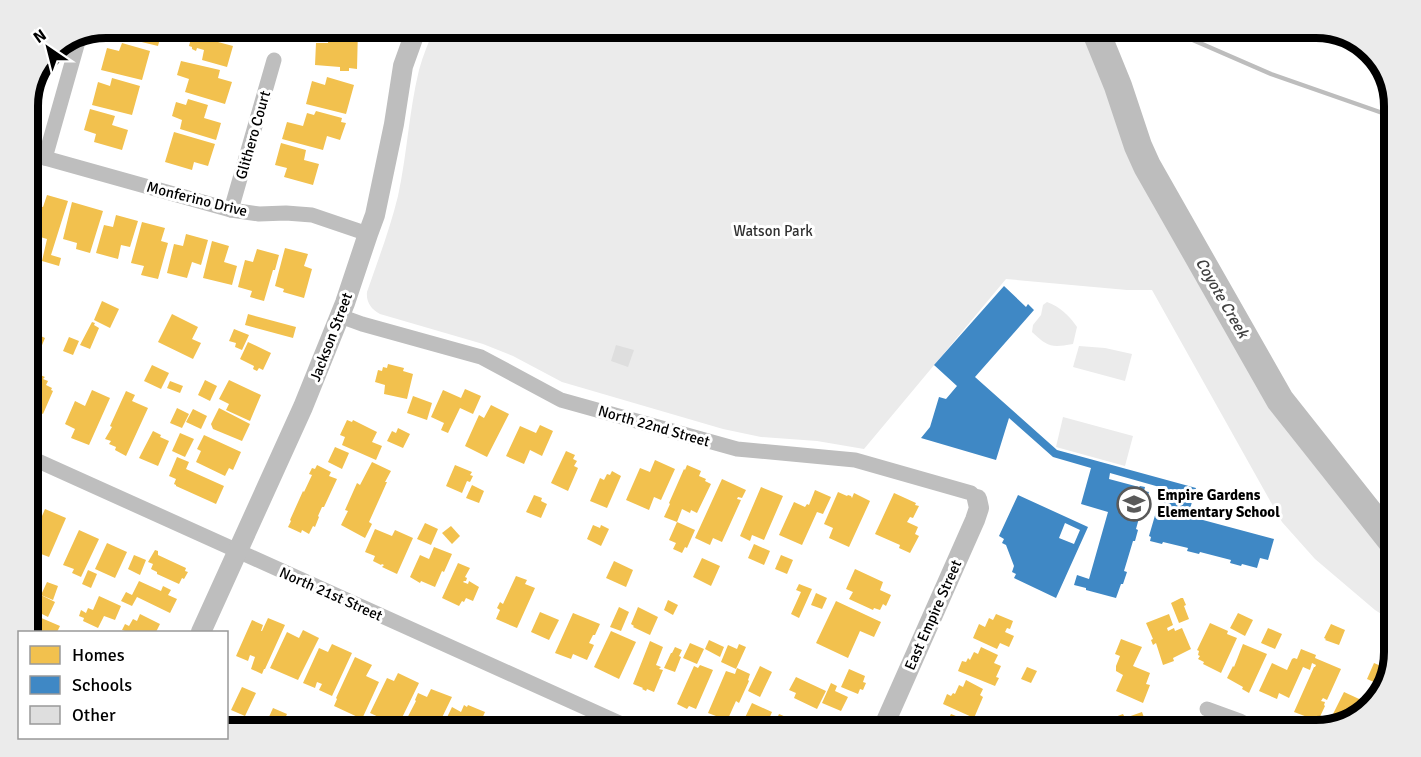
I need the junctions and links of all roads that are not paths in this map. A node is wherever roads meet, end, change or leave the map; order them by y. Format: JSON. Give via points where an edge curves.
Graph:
{"nodes":[{"id":1,"x":413,"y":38,"type":"edge"},
{"id":2,"x":77,"y":44,"type":"edge"},
{"id":3,"x":274,"y":60,"type":"dead end"},
{"id":4,"x":38,"y":156,"type":"edge"},
{"id":5,"x":45,"y":158,"type":"junction"},
{"id":6,"x":231,"y":210,"type":"junction"},
{"id":7,"x":368,"y":234,"type":"junction"},
{"id":8,"x":340,"y":316,"type":"junction"},
{"id":9,"x":38,"y":461,"type":"edge"},
{"id":10,"x":977,"y":499,"type":"joint"},
{"id":11,"x":237,"y":552,"type":"junction"},
{"id":12,"x":202,"y":631,"type":"edge"},
{"id":13,"x":1207,"y":709,"type":"dead end"},
{"id":14,"x":613,"y":720,"type":"edge"},
{"id":15,"x":887,"y":720,"type":"edge"},
{"id":16,"x":1237,"y":720,"type":"edge"}],
"edges":[{"from":1,"to":7,"type":"street","name":"Jackson Street","via":[[403,66],[384,178]]},
{"from":2,"to":5,"type":"street"},
{"from":3,"to":6,"type":"street","name":"Glithero Court"},
{"from":4,"to":5,"type":"street","name":"Monferino Drive"},
{"from":5,"to":6,"type":"street","name":"Monferino Drive"},
{"from":6,"to":7,"type":"street","name":"Monferino Drive","via":[[312,215]]},
{"from":7,"to":8,"type":"street","name":"Jackson Street"},
{"from":8,"to":10,"type":"street","name":"North 22nd Street","via":[[481,357],[561,400],[737,449],[855,460],[971,493]]},
{"from":8,"to":11,"type":"street","name":"Jackson Street"},
{"from":9,"to":11,"type":"street","name":"North 21st Street"},
{"from":10,"to":15,"type":"street","name":"East Empire Street","via":[[975,520]]},
{"from":11,"to":12,"type":"street","name":"Jackson Street"},
{"from":11,"to":14,"type":"street","name":"North 21st Street"},
{"from":13,"to":16,"type":"street"}]}
